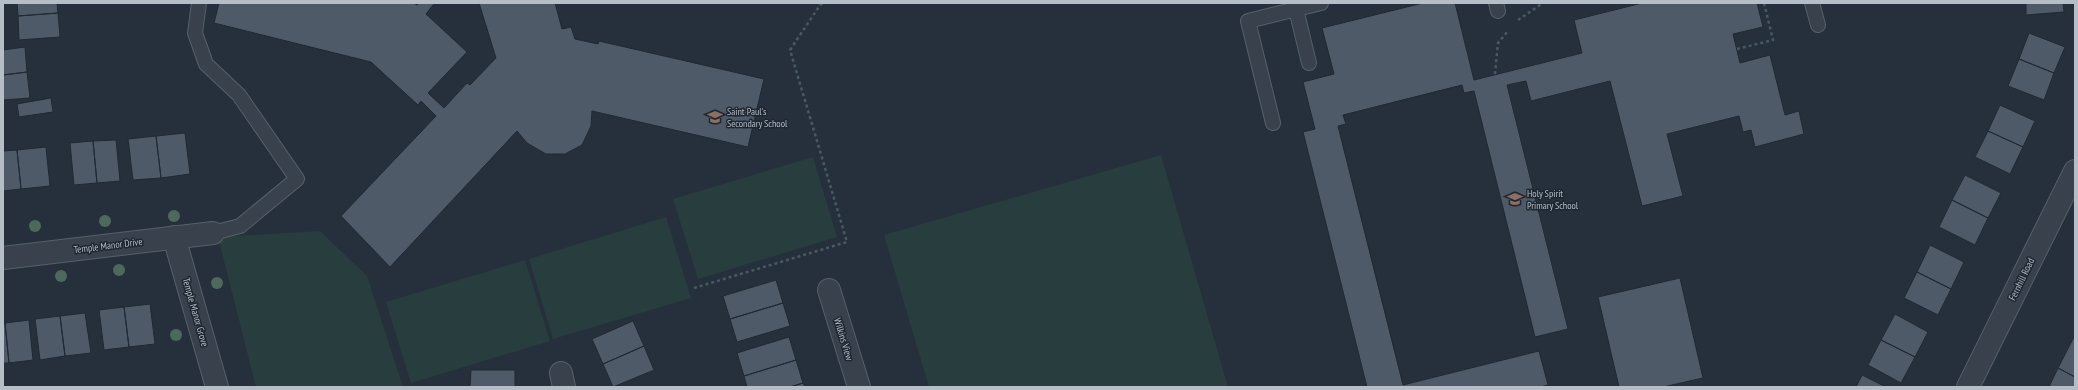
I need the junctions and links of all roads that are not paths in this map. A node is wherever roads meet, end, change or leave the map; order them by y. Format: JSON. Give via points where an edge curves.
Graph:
{"nodes":[{"id":1,"x":199,"y":3,"type":"edge"},
{"id":2,"x":1321,"y":3,"type":"edge"},
{"id":3,"x":1812,"y":3,"type":"edge"},
{"id":4,"x":1296,"y":9,"type":"junction"},
{"id":5,"x":1818,"y":25,"type":"dead end"},
{"id":6,"x":1309,"y":63,"type":"dead end"},
{"id":7,"x":1273,"y":123,"type":"dead end"},
{"id":8,"x":2075,"y":171,"type":"edge"},
{"id":9,"x":213,"y":233,"type":"joint"},
{"id":10,"x":174,"y":237,"type":"junction"},
{"id":11,"x":3,"y":258,"type":"edge"},
{"id":12,"x":829,"y":290,"type":"dead end"},
{"id":13,"x":217,"y":387,"type":"edge"},
{"id":14,"x":859,"y":387,"type":"edge"},
{"id":15,"x":1968,"y":387,"type":"edge"}],
"edges":[{"from":1,"to":9,"type":"lane","via":[[195,33],[206,64],[239,95],[297,179],[240,226]]},
{"from":2,"to":4,"type":"lane"},
{"from":3,"to":5,"type":"lane"},
{"from":4,"to":6,"type":"lane"},
{"from":4,"to":7,"type":"lane","via":[[1248,21]]},
{"from":8,"to":15,"type":"street","name":"Fernhill Road"},
{"from":9,"to":10,"type":"street","name":"Temple Manor Drive"},
{"from":10,"to":11,"type":"street","name":"Temple Manor Drive"},
{"from":10,"to":13,"type":"street","name":"Temple Manor Grove"},
{"from":12,"to":14,"type":"street","name":"Wilkins View"}]}
